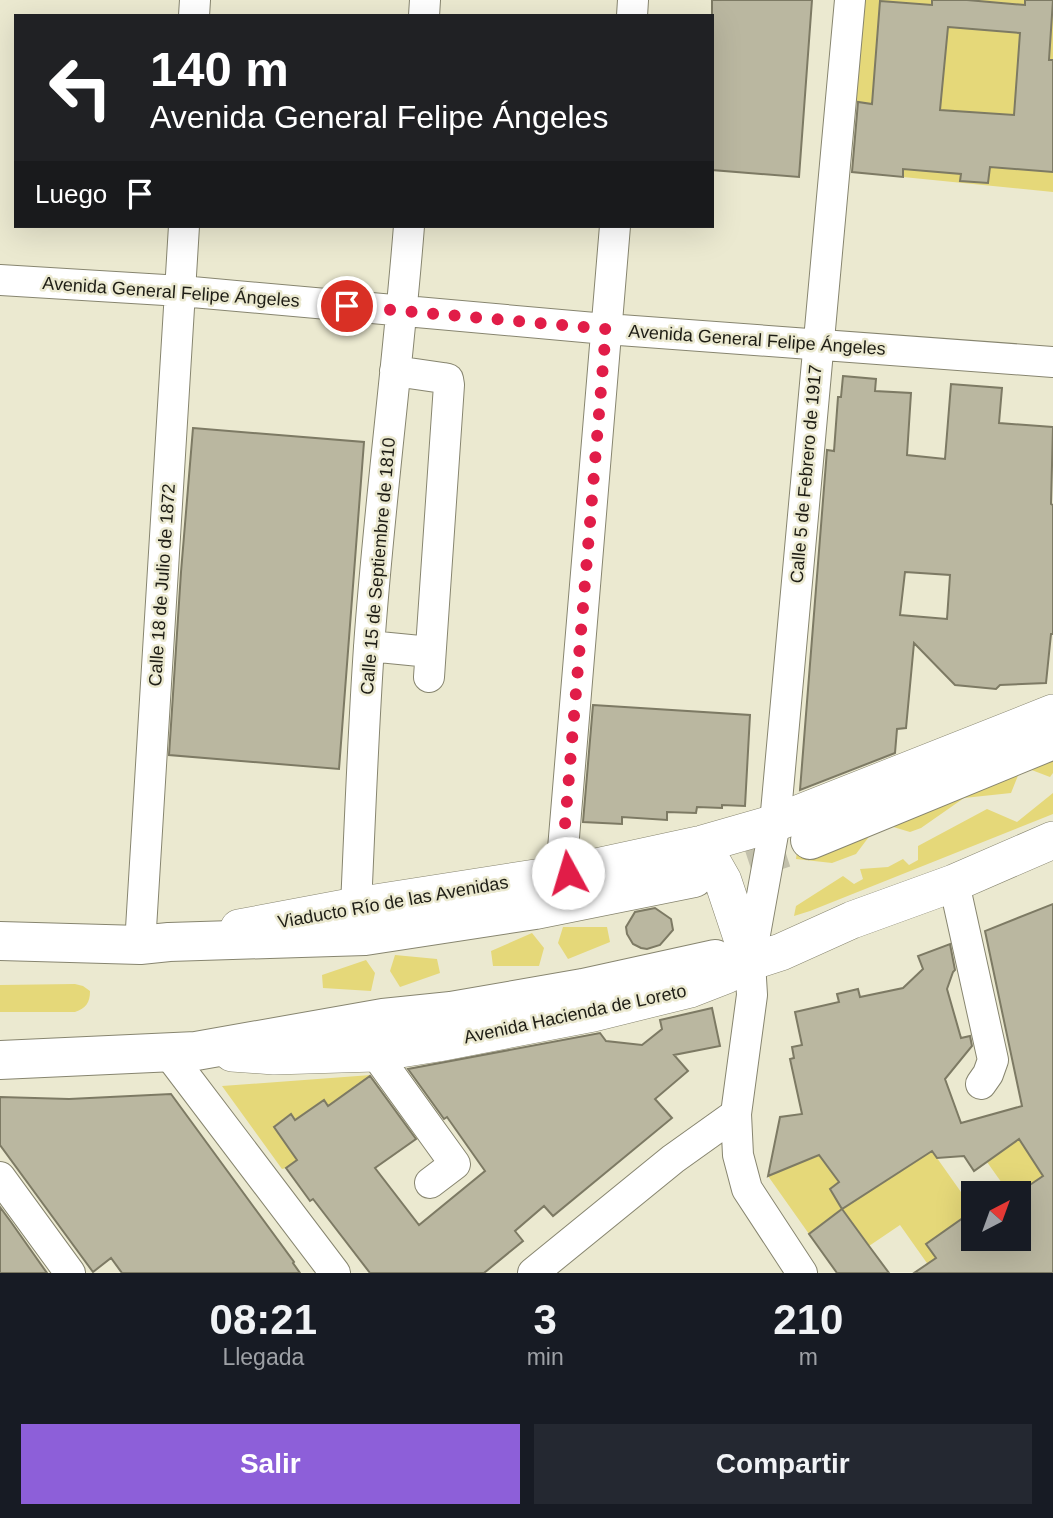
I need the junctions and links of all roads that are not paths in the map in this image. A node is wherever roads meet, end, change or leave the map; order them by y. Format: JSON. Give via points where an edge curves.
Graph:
{"nodes":[{"id":1,"x":850,"y":0,"type":"edge"},
{"id":2,"x":184,"y":228,"type":"edge"},
{"id":3,"x":409,"y":228,"type":"edge"},
{"id":4,"x":615,"y":228,"type":"edge"},
{"id":5,"x":0,"y":280,"type":"edge"},
{"id":6,"x":181,"y":291,"type":"junction"},
{"id":7,"x":402,"y":312,"type":"junction"},
{"id":8,"x":606,"y":329,"type":"junction"},
{"id":9,"x":818,"y":344,"type":"junction"},
{"id":10,"x":1053,"y":362,"type":"edge"},
{"id":11,"x":395,"y":371,"type":"junction"},
{"id":12,"x":369,"y":646,"type":"junction"},
{"id":13,"x":1053,"y":713,"type":"edge"},
{"id":14,"x":1053,"y":740,"type":"edge"},
{"id":15,"x":775,"y":823,"type":"junction"},
{"id":16,"x":810,"y":840,"type":"tunnel mouth"},
{"id":17,"x":1053,"y":840,"type":"edge"},
{"id":18,"x":698,"y":861,"type":"junction"},
{"id":19,"x":568,"y":873,"type":"junction"},
{"id":20,"x":954,"y":883,"type":"junction"},
{"id":21,"x":356,"y":906,"type":"junction"},
{"id":22,"x":0,"y":941,"type":"edge"},
{"id":23,"x":154,"y":943,"type":"junction"},
{"id":24,"x":733,"y":961,"type":"junction"},
{"id":25,"x":182,"y":1052,"type":"junction"},
{"id":26,"x":374,"y":1053,"type":"junction"},
{"id":27,"x":0,"y":1060,"type":"edge"},
{"id":28,"x":981,"y":1084,"type":"dead end"},
{"id":29,"x":736,"y":1114,"type":"junction"},
{"id":30,"x":0,"y":1177,"type":"edge"},
{"id":31,"x":430,"y":1183,"type":"dead end"},
{"id":32,"x":70,"y":1273,"type":"edge"},
{"id":33,"x":335,"y":1273,"type":"edge"},
{"id":34,"x":533,"y":1273,"type":"edge"},
{"id":35,"x":802,"y":1273,"type":"edge"}],
"edges":[{"from":1,"to":9,"type":"street","name":"Calle 5 de Febrero de 1917"},
{"from":2,"to":6,"type":"street","name":"Calle 18 de Julio de 1872"},
{"from":3,"to":7,"type":"street","name":"Calle 15 de Septiembre de 1810"},
{"from":4,"to":8,"type":"street"},
{"from":5,"to":6,"type":"street","name":"Avenida General Felipe Ángeles"},
{"from":6,"to":7,"type":"street","name":"Avenida General Felipe Ángeles"},
{"from":6,"to":23,"type":"street","name":"Calle 18 de Julio de 1872"},
{"from":7,"to":8,"type":"street","name":"Avenida General Felipe Ángeles"},
{"from":7,"to":11,"type":"street","name":"Calle 15 de Septiembre de 1810"},
{"from":8,"to":9,"type":"street","name":"Avenida General Felipe Ángeles"},
{"from":8,"to":19,"type":"street","via":[[563,849]]},
{"from":9,"to":10,"type":"street","name":"Avenida General Felipe Ángeles"},
{"from":9,"to":15,"type":"street","name":"Calle 5 de Febrero de 1917"},
{"from":11,"to":12,"type":"street","name":"Calle 15 de Septiembre de 1810"},
{"from":11,"to":12,"type":"street","via":[[448,379],[449,385],[430,664]]},
{"from":12,"to":21,"type":"street","name":"Calle 15 de Septiembre de 1810"},
{"from":13,"to":15,"type":"street","name":"Viaducto Río de las Avenidas"},
{"from":14,"to":16,"type":"main road"},
{"from":15,"to":18,"type":"street","name":"Viaducto Río de las Avenidas"},
{"from":15,"to":24,"type":"street","name":"Calle 5 de Febrero de 1917"},
{"from":17,"to":20,"type":"street","name":"Avenida Hacienda de Loreto"},
{"from":18,"to":19,"type":"street","name":"Viaducto Río de las Avenidas"},
{"from":18,"to":23,"type":"main road","name":"Viaducto Río de las Avenidas","via":[[535,910],[365,936]]},
{"from":18,"to":24,"type":"street","via":[[723,881],[740,928]]},
{"from":19,"to":21,"type":"street","name":"Viaducto Río de las Avenidas"},
{"from":20,"to":24,"type":"street","name":"Avenida Hacienda de Loreto","via":[[781,952]]},
{"from":20,"to":28,"type":"street","via":[[993,1060]]},
{"from":21,"to":23,"type":"street","name":"Viaducto Río de las Avenidas"},
{"from":22,"to":23,"type":"main road","name":"Viaducto Río de las Avenidas"},
{"from":24,"to":25,"type":"main road"},
{"from":24,"to":26,"type":"street","name":"Avenida Hacienda de Loreto","via":[[726,975],[690,989],[593,1013]]},
{"from":24,"to":29,"type":"street","name":"Calle 5 de Febrero de 1917","via":[[752,995]]},
{"from":25,"to":26,"type":"street","name":"Avenida Hacienda de Loreto"},
{"from":25,"to":27,"type":"main road"},
{"from":25,"to":33,"type":"street"},
{"from":26,"to":31,"type":"street","via":[[455,1164]]},
{"from":29,"to":34,"type":"street","via":[[673,1158]]},
{"from":29,"to":35,"type":"street","name":"Calle 5 de Febrero de 1917","via":[[738,1155],[747,1189]]},
{"from":30,"to":32,"type":"street"}]}
